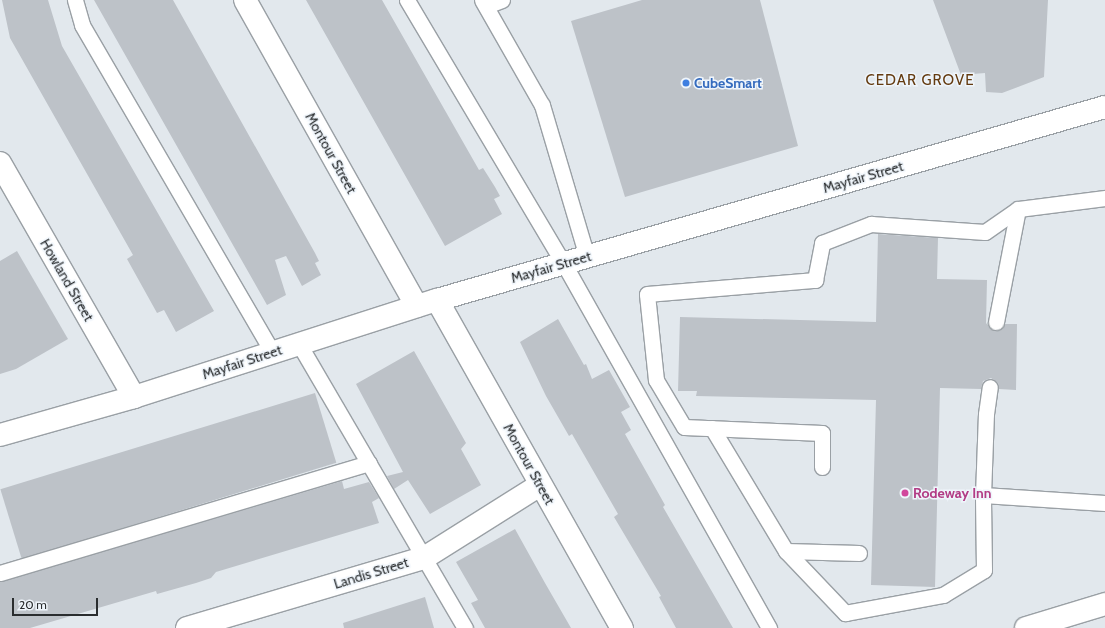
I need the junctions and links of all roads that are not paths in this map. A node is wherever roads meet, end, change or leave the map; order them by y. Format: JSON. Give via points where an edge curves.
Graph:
{"nodes":[{"id":1,"x":75,"y":0,"type":"edge"},
{"id":2,"x":245,"y":0,"type":"edge"},
{"id":3,"x":408,"y":0,"type":"edge"},
{"id":4,"x":502,"y":0,"type":"edge"},
{"id":5,"x":484,"y":3,"type":"edge"},
{"id":6,"x":1105,"y":107,"type":"edge"},
{"id":7,"x":0,"y":163,"type":"edge"},
{"id":8,"x":1105,"y":198,"type":"edge"},
{"id":9,"x":1018,"y":209,"type":"junction"},
{"id":10,"x":587,"y":257,"type":"junction"},
{"id":11,"x":564,"y":264,"type":"junction"},
{"id":12,"x":427,"y":303,"type":"junction"},
{"id":13,"x":996,"y":322,"type":"dead end"},
{"id":14,"x":299,"y":344,"type":"junction"},
{"id":15,"x":272,"y":352,"type":"junction"},
{"id":16,"x":990,"y":387,"type":"dead end"},
{"id":17,"x":134,"y":396,"type":"junction"},
{"id":18,"x":712,"y":428,"type":"junction"},
{"id":19,"x":0,"y":435,"type":"edge"},
{"id":20,"x":369,"y":463,"type":"junction"},
{"id":21,"x":822,"y":468,"type":"dead end"},
{"id":22,"x":540,"y":485,"type":"junction"},
{"id":23,"x":983,"y":495,"type":"junction"},
{"id":24,"x":1105,"y":503,"type":"edge"},
{"id":25,"x":786,"y":551,"type":"junction"},
{"id":26,"x":859,"y":552,"type":"dead end"},
{"id":27,"x":424,"y":558,"type":"junction"},
{"id":28,"x":0,"y":573,"type":"edge"},
{"id":29,"x":1105,"y":604,"type":"edge"},
{"id":30,"x":187,"y":628,"type":"edge"},
{"id":31,"x":465,"y":628,"type":"edge"},
{"id":32,"x":622,"y":628,"type":"edge"},
{"id":33,"x":769,"y":628,"type":"edge"},
{"id":34,"x":1026,"y":628,"type":"edge"}],
"edges":[{"from":1,"to":15,"type":"lane","via":[[82,25]]},
{"from":2,"to":12,"type":"street","name":"Montour Street"},
{"from":3,"to":11,"type":"lane"},
{"from":4,"to":5,"type":"lane"},
{"from":5,"to":10,"type":"lane","via":[[542,105]]},
{"from":6,"to":10,"type":"street","name":"Mayfair Street"},
{"from":7,"to":17,"type":"street","name":"Howland Street"},
{"from":8,"to":9,"type":"lane"},
{"from":9,"to":13,"type":"lane"},
{"from":9,"to":18,"type":"lane","via":[[984,232],[871,224],[822,243],[815,280],[647,294],[656,380],[684,427]]},
{"from":10,"to":11,"type":"street","name":"Mayfair Street"},
{"from":11,"to":12,"type":"street","name":"Mayfair Street"},
{"from":11,"to":33,"type":"lane"},
{"from":12,"to":14,"type":"street","name":"Mayfair Street"},
{"from":12,"to":22,"type":"street","name":"Montour Street"},
{"from":14,"to":15,"type":"street","name":"Mayfair Street"},
{"from":14,"to":20,"type":"lane"},
{"from":15,"to":17,"type":"street","name":"Mayfair Street"},
{"from":16,"to":23,"type":"lane","via":[[986,414]]},
{"from":17,"to":19,"type":"street","name":"Mayfair Street"},
{"from":18,"to":21,"type":"lane","via":[[822,433]]},
{"from":18,"to":25,"type":"lane"},
{"from":20,"to":27,"type":"lane"},
{"from":20,"to":28,"type":"lane"},
{"from":22,"to":27,"type":"street","name":"Landis Street"},
{"from":22,"to":32,"type":"street","name":"Montour Street"},
{"from":23,"to":24,"type":"lane"},
{"from":23,"to":25,"type":"lane","via":[[984,570],[944,595],[845,613]]},
{"from":25,"to":26,"type":"lane"},
{"from":27,"to":30,"type":"street","name":"Landis Street"},
{"from":27,"to":31,"type":"lane"},
{"from":29,"to":34,"type":"street"}]}
